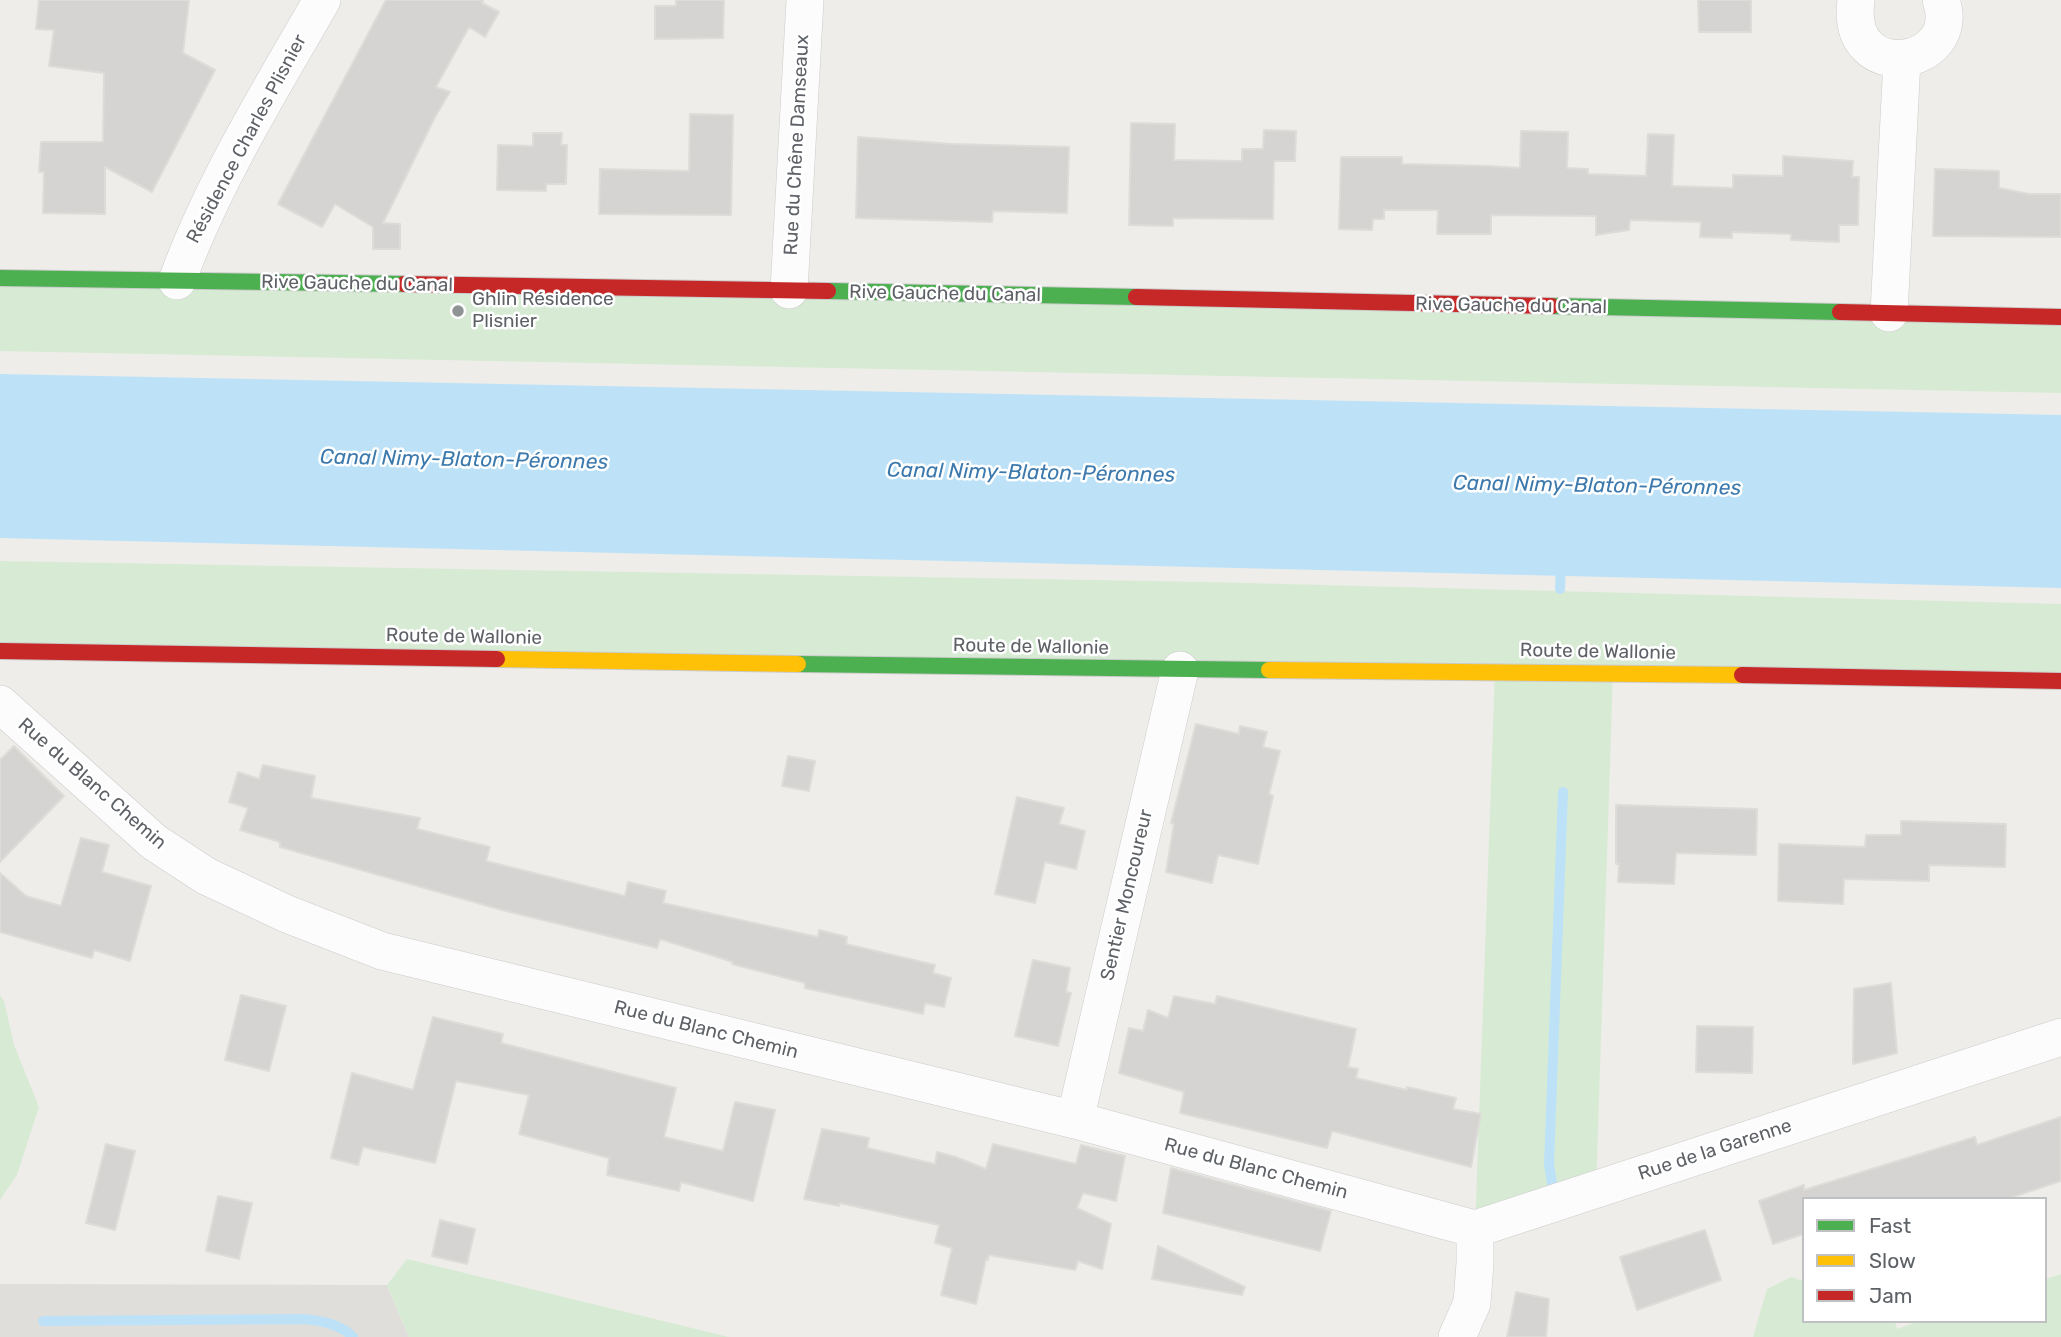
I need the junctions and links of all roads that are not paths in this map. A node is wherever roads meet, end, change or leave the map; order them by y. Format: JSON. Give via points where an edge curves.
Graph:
{"nodes":[{"id":1,"x":322,"y":0,"type":"edge"},
{"id":2,"x":805,"y":0,"type":"edge"},
{"id":3,"x":1856,"y":0,"type":"edge"},
{"id":4,"x":1941,"y":0,"type":"edge"},
{"id":5,"x":1902,"y":60,"type":"junction"},
{"id":6,"x":0,"y":278,"type":"edge"},
{"id":7,"x":177,"y":281,"type":"junction"},
{"id":8,"x":789,"y":290,"type":"junction"},
{"id":9,"x":1889,"y":313,"type":"junction"},
{"id":10,"x":2061,"y":317,"type":"edge"},
{"id":11,"x":0,"y":650,"type":"edge"},
{"id":12,"x":1180,"y":670,"type":"junction"},
{"id":13,"x":2061,"y":681,"type":"edge"},
{"id":14,"x":0,"y":704,"type":"edge"},
{"id":15,"x":2061,"y":1037,"type":"edge"},
{"id":16,"x":1075,"y":1120,"type":"junction"},
{"id":17,"x":1475,"y":1229,"type":"junction"},
{"id":18,"x":1457,"y":1337,"type":"edge"}],
"edges":[{"from":1,"to":7,"type":"street","name":"Résidence Charles Plisnier","via":[[242,142],[193,237]]},
{"from":2,"to":8,"type":"street","name":"Rue du Chêne Damseaux"},
{"from":3,"to":5,"type":"street","via":[[1853,17],[1868,49],[1884,58]]},
{"from":4,"to":5,"type":"street","via":[[1943,24],[1937,38],[1916,56]]},
{"from":5,"to":9,"type":"street"},
{"from":6,"to":7,"type":"street","name":"Rive Gauche du Canal"},
{"from":7,"to":8,"type":"street","name":"Rive Gauche du Canal"},
{"from":8,"to":9,"type":"street","name":"Rive Gauche du Canal"},
{"from":9,"to":10,"type":"street","name":"Rive Gauche du Canal"},
{"from":11,"to":12,"type":"street","name":"Route de Wallonie"},
{"from":12,"to":13,"type":"street","name":"Route de Wallonie"},
{"from":12,"to":16,"type":"street","name":"Sentier Moncoureur"},
{"from":14,"to":16,"type":"street","name":"Rue du Blanc Chemin","via":[[154,842],[206,876],[382,951]]},
{"from":15,"to":17,"type":"street","name":"Rue de la Garenne"},
{"from":16,"to":17,"type":"street","name":"Rue du Blanc Chemin"},
{"from":17,"to":18,"type":"street","via":[[1472,1303]]}]}
